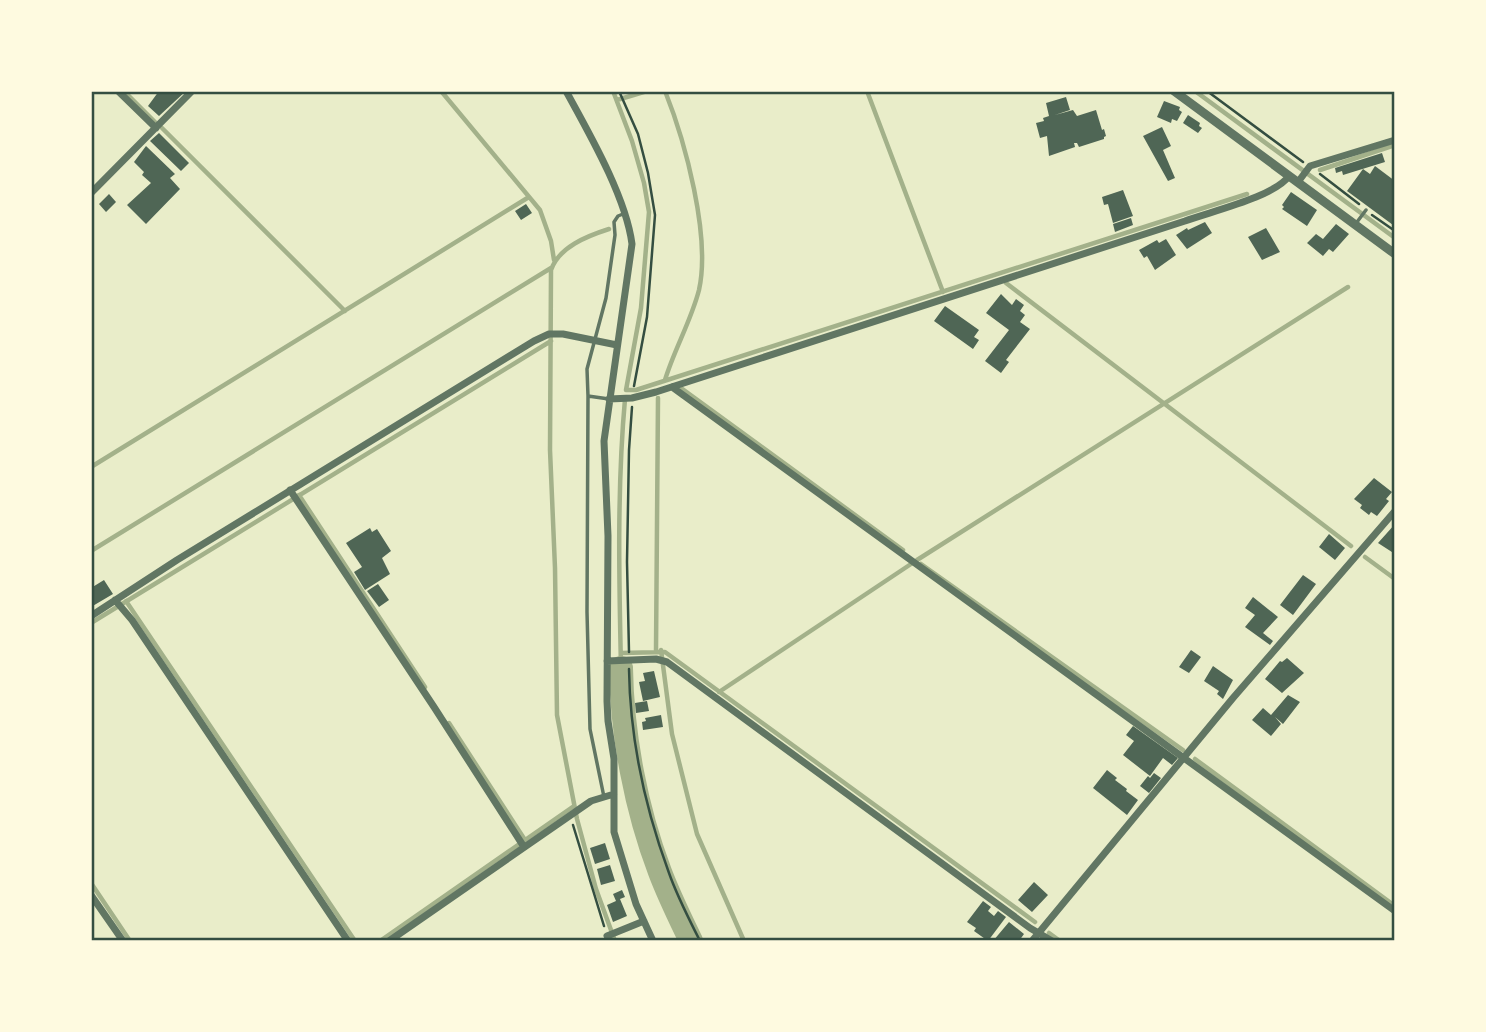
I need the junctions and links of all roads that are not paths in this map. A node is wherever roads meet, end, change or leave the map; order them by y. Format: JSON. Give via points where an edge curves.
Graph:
{"nodes":[{"id":1,"x":118,"y":91,"type":"edge"},
{"id":2,"x":192,"y":91,"type":"edge"},
{"id":3,"x":566,"y":91,"type":"edge"},
{"id":4,"x":1174,"y":91,"type":"edge"},
{"id":5,"x":156,"y":128,"type":"junction"},
{"id":6,"x":1395,"y":140,"type":"edge"},
{"id":7,"x":1289,"y":176,"type":"junction"},
{"id":8,"x":1300,"y":180,"type":"junction"},
{"id":9,"x":91,"y":192,"type":"edge"},
{"id":10,"x":1365,"y":211,"type":"dead end"},
{"id":11,"x":625,"y":213,"type":"junction"},
{"id":12,"x":1357,"y":222,"type":"junction"},
{"id":13,"x":1395,"y":254,"type":"edge"},
{"id":14,"x":594,"y":340,"type":"junction"},
{"id":15,"x":617,"y":345,"type":"junction"},
{"id":16,"x":672,"y":387,"type":"junction"},
{"id":17,"x":588,"y":396,"type":"junction"},
{"id":18,"x":609,"y":399,"type":"junction"},
{"id":19,"x":293,"y":495,"type":"junction"},
{"id":20,"x":1395,"y":511,"type":"edge"},
{"id":21,"x":119,"y":604,"type":"junction"},
{"id":22,"x":91,"y":616,"type":"edge"},
{"id":23,"x":607,"y":662,"type":"junction"},
{"id":24,"x":1185,"y":759,"type":"junction"},
{"id":25,"x":614,"y":794,"type":"junction"},
{"id":26,"x":604,"y":797,"type":"junction"},
{"id":27,"x":522,"y":844,"type":"junction"},
{"id":28,"x":91,"y":895,"type":"edge"},
{"id":29,"x":1395,"y":911,"type":"edge"},
{"id":30,"x":644,"y":921,"type":"junction"},
{"id":31,"x":1039,"y":933,"type":"junction"},
{"id":32,"x":611,"y":934,"type":"road end"},
{"id":33,"x":123,"y":941,"type":"edge"},
{"id":34,"x":348,"y":941,"type":"edge"},
{"id":35,"x":389,"y":941,"type":"edge"},
{"id":36,"x":653,"y":941,"type":"edge"},
{"id":37,"x":1032,"y":941,"type":"edge"},
{"id":38,"x":1052,"y":941,"type":"edge"}],
"edges":[{"from":1,"to":5,"type":"street"},
{"from":2,"to":5,"type":"street"},
{"from":3,"to":11,"type":"street"},
{"from":4,"to":7,"type":"street"},
{"from":5,"to":9,"type":"street"},
{"from":6,"to":8,"type":"street","via":[[1310,166]]},
{"from":7,"to":8,"type":"street"},
{"from":7,"to":16,"type":"street","via":[[1274,189],[1198,216]]},
{"from":8,"to":12,"type":"street"},
{"from":10,"to":12,"type":"lane"},
{"from":11,"to":14,"type":"lane","via":[[614,222],[606,298]]},
{"from":11,"to":15,"type":"street","via":[[632,244]]},
{"from":12,"to":13,"type":"street"},
{"from":14,"to":15,"type":"street"},
{"from":14,"to":17,"type":"lane","via":[[587,369]]},
{"from":14,"to":19,"type":"street","via":[[552,334]]},
{"from":15,"to":18,"type":"street"},
{"from":16,"to":18,"type":"street","via":[[633,398]]},
{"from":16,"to":24,"type":"street"},
{"from":17,"to":18,"type":"lane"},
{"from":17,"to":26,"type":"lane","via":[[590,729]]},
{"from":18,"to":23,"type":"street","via":[[604,441]]},
{"from":19,"to":21,"type":"street"},
{"from":19,"to":27,"type":"street"},
{"from":20,"to":24,"type":"street"},
{"from":21,"to":22,"type":"street"},
{"from":21,"to":34,"type":"street"},
{"from":23,"to":25,"type":"street"},
{"from":23,"to":31,"type":"street","via":[[661,660]]},
{"from":24,"to":29,"type":"street"},
{"from":24,"to":31,"type":"street"},
{"from":25,"to":26,"type":"street"},
{"from":25,"to":30,"type":"street","via":[[614,832]]},
{"from":26,"to":27,"type":"street"},
{"from":27,"to":35,"type":"street"},
{"from":28,"to":33,"type":"street"},
{"from":30,"to":32,"type":"street"},
{"from":30,"to":36,"type":"street"},
{"from":31,"to":37,"type":"street"},
{"from":31,"to":38,"type":"street"}]}
